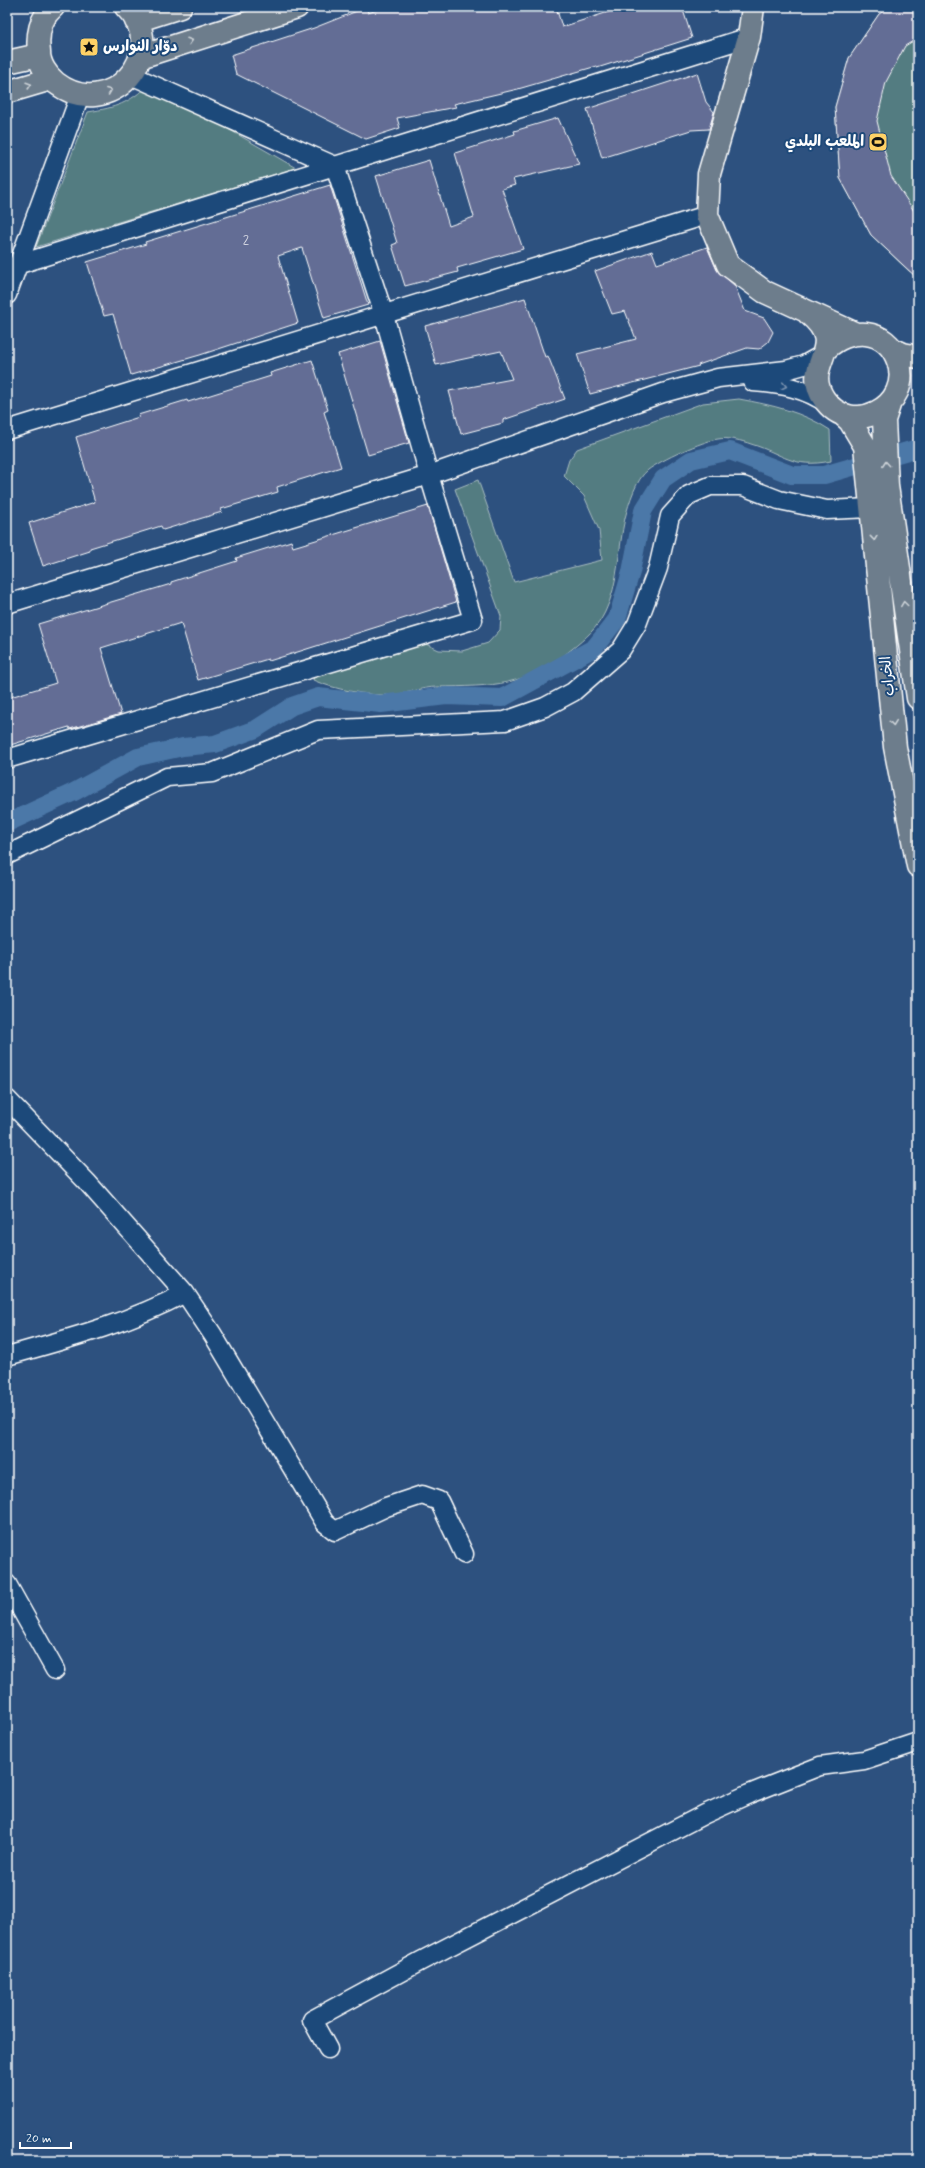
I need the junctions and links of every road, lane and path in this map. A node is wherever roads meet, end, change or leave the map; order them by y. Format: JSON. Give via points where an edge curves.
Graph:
{"nodes":[{"id":1,"x":53,"y":7,"type":"edge"},
{"id":2,"x":180,"y":7,"type":"edge"},
{"id":3,"x":297,"y":7,"type":"edge"},
{"id":4,"x":753,"y":7,"type":"edge"},
{"id":5,"x":131,"y":14,"type":"edge"},
{"id":6,"x":749,"y":37,"type":"junction"},
{"id":7,"x":39,"y":56,"type":"junction"},
{"id":8,"x":7,"y":62,"type":"edge"},
{"id":9,"x":135,"y":66,"type":"junction"},
{"id":10,"x":51,"y":79,"type":"junction"},
{"id":11,"x":7,"y":92,"type":"edge"},
{"id":12,"x":80,"y":95,"type":"junction"},
{"id":13,"x":335,"y":166,"type":"junction"},
{"id":14,"x":707,"y":215,"type":"junction"},
{"id":15,"x":12,"y":266,"type":"edge"},
{"id":16,"x":7,"y":295,"type":"edge"},
{"id":17,"x":805,"y":311,"type":"junction"},
{"id":18,"x":384,"y":314,"type":"junction"},
{"id":19,"x":854,"y":333,"type":"junction"},
{"id":20,"x":892,"y":350,"type":"junction"},
{"id":21,"x":824,"y":352,"type":"junction"},
{"id":22,"x":918,"y":356,"type":"edge"},
{"id":23,"x":718,"y":378,"type":"junction"},
{"id":24,"x":918,"y":382,"type":"edge"},
{"id":25,"x":893,"y":398,"type":"junction"},
{"id":26,"x":836,"y":409,"type":"junction"},
{"id":27,"x":7,"y":430,"type":"edge"},
{"id":28,"x":875,"y":444,"type":"junction"},
{"id":29,"x":429,"y":475,"type":"junction"},
{"id":30,"x":878,"y":486,"type":"junction"},
{"id":31,"x":871,"y":508,"type":"junction"},
{"id":32,"x":7,"y":604,"type":"edge"},
{"id":33,"x":918,"y":698,"type":"edge"},
{"id":34,"x":7,"y":759,"type":"edge"},
{"id":35,"x":7,"y":855,"type":"edge"},
{"id":36,"x":918,"y":866,"type":"edge"},
{"id":37,"x":7,"y":1099,"type":"edge"},
{"id":38,"x":185,"y":1293,"type":"junction"},
{"id":39,"x":7,"y":1356,"type":"edge"},
{"id":40,"x":464,"y":1554,"type":"dead end"},
{"id":41,"x":7,"y":1584,"type":"edge"},
{"id":42,"x":55,"y":1670,"type":"dead end"},
{"id":43,"x":918,"y":1742,"type":"edge"},
{"id":44,"x":328,"y":2049,"type":"dead end"}],
"edges":[{"from":1,"to":7,"type":"main road","via":[[42,22],[38,39]]},
{"from":2,"to":5,"type":"main road"},
{"from":9,"to":3,"type":"main road","one_way":true},
{"from":4,"to":6,"type":"main road"},
{"from":5,"to":9,"type":"main road","via":[[141,39]]},
{"from":6,"to":13,"type":"street"},
{"from":6,"to":14,"type":"main road","via":[[709,174]]},
{"from":7,"to":8,"type":"main road"},
{"from":7,"to":10,"type":"main road"},
{"from":12,"to":9,"type":"main road","one_way":true,"via":[[95,96],[109,92],[121,85]]},
{"from":9,"to":13,"type":"street"},
{"from":11,"to":10,"type":"main road","one_way":true},
{"from":10,"to":12,"type":"main road","via":[[64,89]]},
{"from":12,"to":15,"type":"street"},
{"from":13,"to":15,"type":"street"},
{"from":13,"to":18,"type":"street"},
{"from":14,"to":17,"type":"main road","via":[[728,265],[766,292]]},
{"from":14,"to":18,"type":"street"},
{"from":15,"to":16,"type":"street"},
{"from":17,"to":19,"type":"main road"},
{"from":17,"to":21,"type":"main road","via":[[817,321],[825,333]]},
{"from":18,"to":27,"type":"street"},
{"from":18,"to":29,"type":"street"},
{"from":19,"to":20,"type":"main road","via":[[875,336]]},
{"from":19,"to":21,"type":"main road","via":[[844,336]]},
{"from":20,"to":22,"type":"main road"},
{"from":20,"to":25,"type":"main road","via":[[901,376]]},
{"from":21,"to":23,"type":"street","via":[[804,365],[786,370]]},
{"from":21,"to":26,"type":"main road","via":[[818,370],[818,385]]},
{"from":23,"to":26,"type":"street","one_way":true,"via":[[800,389],[816,395]]},
{"from":23,"to":29,"type":"street","via":[[663,393]]},
{"from":24,"to":25,"type":"main road"},
{"from":25,"to":26,"type":"main road","via":[[875,414],[867,416],[850,416]]},
{"from":25,"to":28,"type":"main road"},
{"from":26,"to":28,"type":"main road"},
{"from":28,"to":30,"type":"main road"},
{"from":29,"to":32,"type":"street"},
{"from":29,"to":34,"type":"street","via":[[473,620]]},
{"from":30,"to":31,"type":"main road","name":"الخراب"},
{"from":33,"to":30,"type":"main road","one_way":true},
{"from":31,"to":35,"type":"street","via":[[827,510],[779,500],[743,486],[710,486],[689,495],[670,516],[658,568],[637,624],[621,650],[573,692],[545,707],[505,721],[318,730],[212,773],[167,777]]},
{"from":31,"to":36,"type":"main road","name":"الخراب","one_way":true,"via":[[895,747]]},
{"from":37,"to":38,"type":"street","via":[[87,1182]]},
{"from":38,"to":39,"type":"street","via":[[156,1309],[96,1331]]},
{"from":38,"to":40,"type":"street","via":[[325,1523],[335,1531],[386,1506],[422,1495],[439,1500]]},
{"from":41,"to":42,"type":"street"},
{"from":43,"to":44,"type":"street","via":[[864,1760],[820,1766],[705,1814],[312,2020]]}]}
